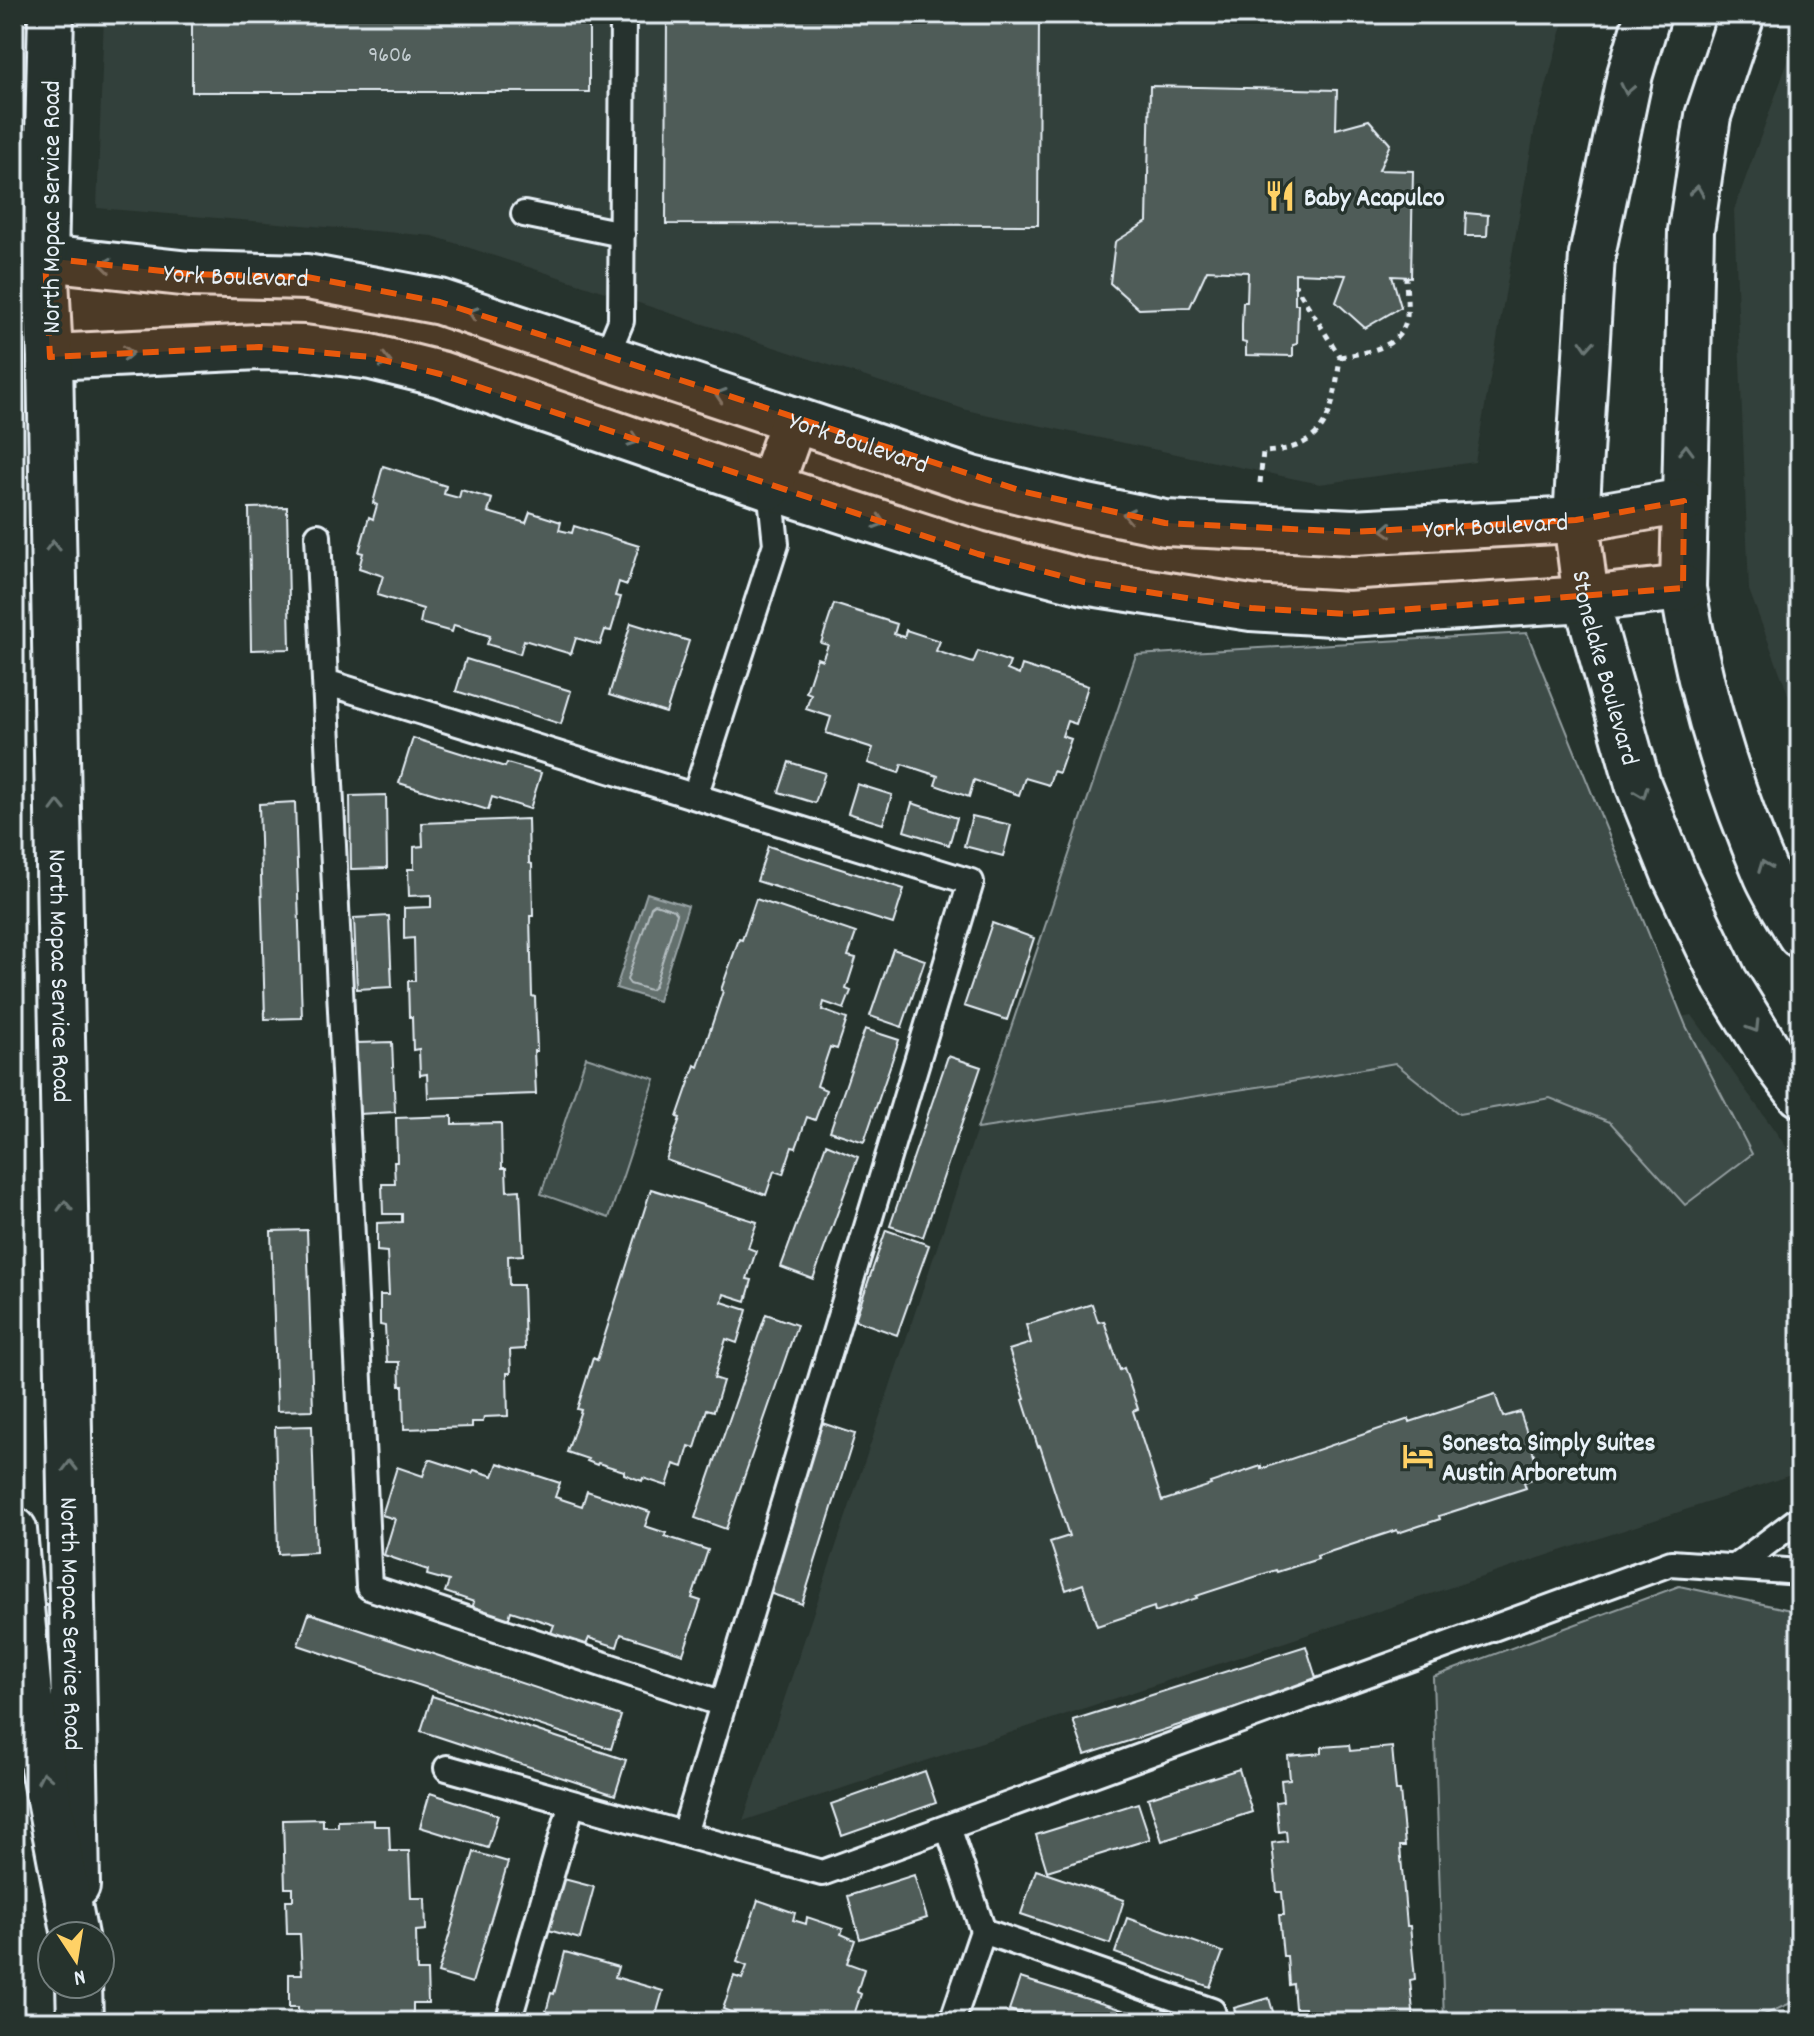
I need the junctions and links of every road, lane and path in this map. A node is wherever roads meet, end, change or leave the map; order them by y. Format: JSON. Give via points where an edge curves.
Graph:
{"nodes":[{"id":1,"x":51,"y":14,"type":"edge"},
{"id":2,"x":623,"y":14,"type":"edge"},
{"id":3,"x":1648,"y":14,"type":"edge"},
{"id":4,"x":1742,"y":14,"type":"edge"},
{"id":5,"x":524,"y":214,"type":"dead end"},
{"id":6,"x":622,"y":234,"type":"junction"},
{"id":7,"x":45,"y":258,"type":"junction"},
{"id":8,"x":1406,"y":276,"type":"dead end"},
{"id":9,"x":1295,"y":285,"type":"dead end"},
{"id":10,"x":50,"y":357,"type":"junction"},
{"id":11,"x":606,"y":357,"type":"junction"},
{"id":12,"x":1340,"y":357,"type":"junction"},
{"id":13,"x":794,"y":420,"type":"junction"},
{"id":14,"x":770,"y":487,"type":"junction"},
{"id":15,"x":1259,"y":491,"type":"dead end"},
{"id":16,"x":1684,"y":501,"type":"junction"},
{"id":17,"x":1576,"y":520,"type":"junction"},
{"id":18,"x":318,"y":536,"type":"dead end"},
{"id":19,"x":1683,"y":588,"type":"junction"},
{"id":20,"x":1586,"y":599,"type":"junction"},
{"id":21,"x":325,"y":682,"type":"junction"},
{"id":22,"x":695,"y":796,"type":"junction"},
{"id":23,"x":1800,"y":935,"type":"edge"},
{"id":24,"x":1800,"y":1094,"type":"edge"},
{"id":25,"x":1800,"y":1518,"type":"edge"},
{"id":26,"x":14,"y":1530,"type":"edge"},
{"id":27,"x":1735,"y":1567,"type":"junction"},
{"id":28,"x":1800,"y":1572,"type":"edge"},
{"id":29,"x":723,"y":1704,"type":"junction"},
{"id":30,"x":447,"y":1768,"type":"dead end"},
{"id":31,"x":572,"y":1803,"type":"junction"},
{"id":32,"x":948,"y":1827,"type":"junction"},
{"id":33,"x":684,"y":1834,"type":"junction"},
{"id":34,"x":73,"y":1920,"type":"edge"},
{"id":35,"x":76,"y":1920,"type":"edge"},
{"id":36,"x":983,"y":1931,"type":"junction"},
{"id":37,"x":79,"y":2000,"type":"edge"},
{"id":38,"x":80,"y":2022,"type":"edge"},
{"id":39,"x":508,"y":2022,"type":"edge"},
{"id":40,"x":952,"y":2022,"type":"edge"},
{"id":41,"x":1215,"y":2022,"type":"edge"}],
"edges":[{"from":1,"to":7,"type":"main road","name":"North Mopac Service Road"},
{"from":2,"to":6,"type":"lane"},
{"from":3,"to":17,"type":"main road","name":"Stonelake Boulevard","one_way":true,"via":[[1592,255]]},
{"from":16,"to":4,"type":"main road","one_way":true,"via":[[1691,231],[1708,116]]},
{"from":5,"to":6,"type":"lane"},
{"from":6,"to":11,"type":"lane","via":[[621,321]]},
{"from":7,"to":10,"type":"main road","name":"North Mopac Service Road"},
{"from":11,"to":7,"type":"main road","name":"York Boulevard","one_way":true,"via":[[440,302],[307,277],[190,274]]},
{"from":8,"to":12,"type":"path","via":[[1407,318],[1396,339],[1379,349]]},
{"from":9,"to":12,"type":"path"},
{"from":10,"to":14,"type":"main road","one_way":true,"via":[[259,347],[371,357],[440,374]]},
{"from":35,"to":10,"type":"main road","name":"North Mopac Service Road","one_way":true},
{"from":13,"to":11,"type":"main road","name":"York Boulevard","one_way":true},
{"from":12,"to":15,"type":"path","via":[[1329,417],[1301,445],[1263,452]]},
{"from":13,"to":14,"type":"main road"},
{"from":17,"to":13,"type":"main road","name":"York Boulevard","one_way":true,"via":[[1353,532],[1165,523],[972,479]]},
{"from":14,"to":20,"type":"main road","one_way":true,"via":[[1084,582],[1251,608],[1348,614]]},
{"from":14,"to":22,"type":"lane","via":[[776,544]]},
{"from":16,"to":17,"type":"main road","name":"York Boulevard"},
{"from":16,"to":19,"type":"main road"},
{"from":17,"to":20,"type":"main road","name":"Stonelake Boulevard"},
{"from":18,"to":21,"type":"lane"},
{"from":19,"to":20,"type":"main road"},
{"from":23,"to":19,"type":"main road","one_way":true,"via":[[1768,878],[1739,801],[1691,639]]},
{"from":20,"to":24,"type":"main road","name":"Stonelake Boulevard","one_way":true,"via":[[1638,784],[1675,876],[1725,981]]},
{"from":21,"to":22,"type":"lane"},
{"from":21,"to":29,"type":"lane","via":[[369,1587]]},
{"from":22,"to":29,"type":"lane","via":[[971,882]]},
{"from":25,"to":27,"type":"lane"},
{"from":34,"to":26,"type":"main road","one_way":true,"via":[[29,1694]]},
{"from":27,"to":28,"type":"lane"},
{"from":27,"to":32,"type":"lane","via":[[1671,1563]]},
{"from":29,"to":33,"type":"lane"},
{"from":30,"to":31,"type":"lane"},
{"from":31,"to":33,"type":"lane"},
{"from":31,"to":39,"type":"lane"},
{"from":32,"to":33,"type":"lane","via":[[822,1873]]},
{"from":32,"to":36,"type":"lane"},
{"from":36,"to":40,"type":"lane"},
{"from":36,"to":41,"type":"lane","via":[[1212,2011]]},
{"from":37,"to":38,"type":"main road"}]}
